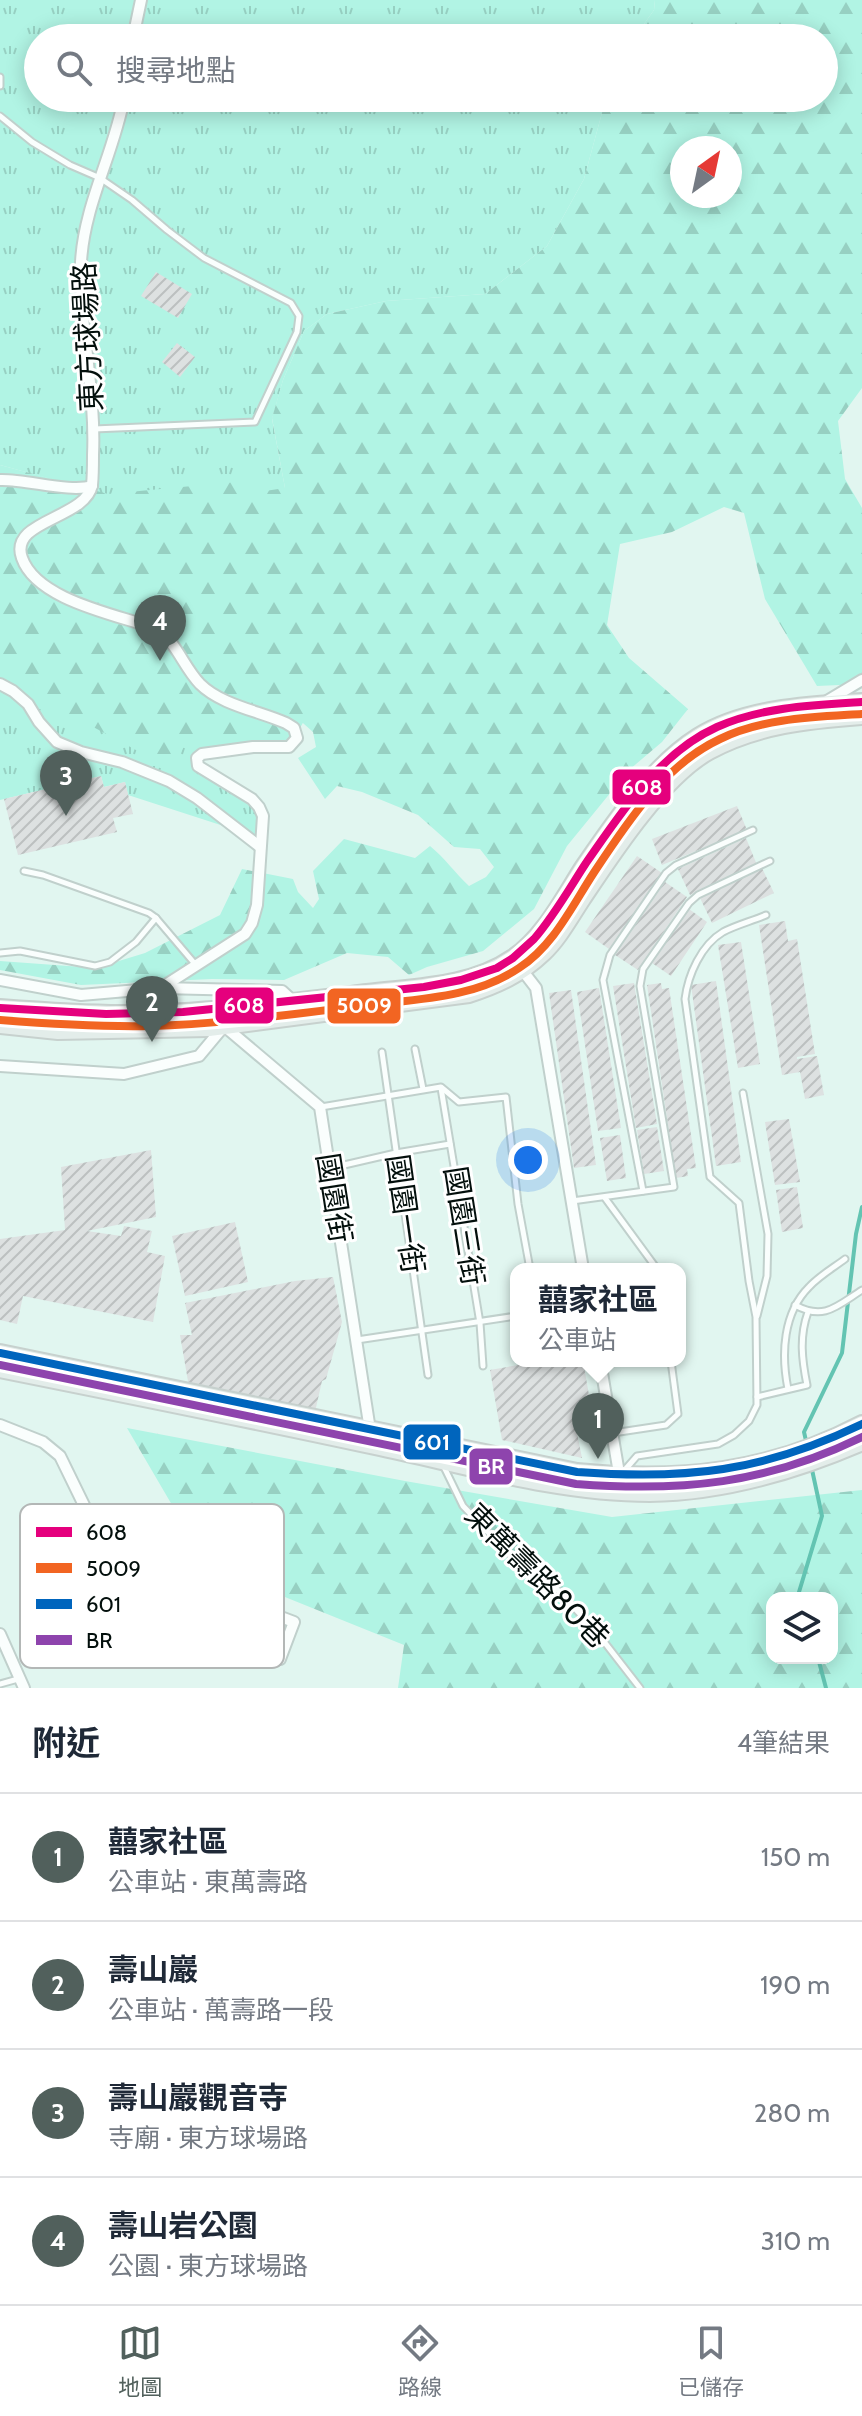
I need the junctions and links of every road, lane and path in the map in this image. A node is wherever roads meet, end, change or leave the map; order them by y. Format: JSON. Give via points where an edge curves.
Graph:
{"nodes":[{"id":1,"x":141,"y":0,"type":"edge"},
{"id":2,"x":136,"y":24,"type":"edge"},
{"id":3,"x":0,"y":77,"type":"edge"},
{"id":4,"x":0,"y":86,"type":"edge"},
{"id":5,"x":120,"y":112,"type":"edge"},
{"id":6,"x":0,"y":116,"type":"edge"},
{"id":7,"x":100,"y":178,"type":"junction"},
{"id":8,"x":94,"y":429,"type":"junction"},
{"id":9,"x":0,"y":480,"type":"edge"},
{"id":10,"x":92,"y":486,"type":"junction"},
{"id":11,"x":862,"y":680,"type":"edge"},
{"id":12,"x":0,"y":684,"type":"edge"},
{"id":13,"x":862,"y":702,"type":"edge"},
{"id":14,"x":823,"y":711,"type":"junction"},
{"id":15,"x":862,"y":716,"type":"edge"},
{"id":16,"x":753,"y":830,"type":"dead end"},
{"id":17,"x":259,"y":846,"type":"junction"},
{"id":18,"x":770,"y":861,"type":"dead end"},
{"id":19,"x":24,"y":871,"type":"dead end"},
{"id":20,"x":766,"y":915,"type":"dead end"},
{"id":21,"x":156,"y":918,"type":"junction"},
{"id":22,"x":0,"y":953,"type":"edge"},
{"id":23,"x":518,"y":963,"type":"junction"},
{"id":24,"x":195,"y":964,"type":"junction"},
{"id":25,"x":0,"y":980,"type":"edge"},
{"id":26,"x":161,"y":988,"type":"junction"},
{"id":27,"x":0,"y":1008,"type":"edge"},
{"id":28,"x":294,"y":1008,"type":"junction"},
{"id":29,"x":223,"y":1018,"type":"junction"},
{"id":30,"x":0,"y":1025,"type":"edge"},
{"id":31,"x":415,"y":1049,"type":"dead end"},
{"id":32,"x":382,"y":1052,"type":"dead end"},
{"id":33,"x":0,"y":1066,"type":"edge"},
{"id":34,"x":441,"y":1087,"type":"junction"},
{"id":35,"x":423,"y":1089,"type":"junction"},
{"id":36,"x":743,"y":1093,"type":"dead end"},
{"id":37,"x":388,"y":1095,"type":"junction"},
{"id":38,"x":320,"y":1107,"type":"junction"},
{"id":39,"x":450,"y":1144,"type":"junction"},
{"id":40,"x":396,"y":1153,"type":"junction"},
{"id":41,"x":330,"y":1168,"type":"junction"},
{"id":42,"x":643,"y":1191,"type":"junction"},
{"id":43,"x":605,"y":1198,"type":"junction"},
{"id":44,"x":571,"y":1201,"type":"junction"},
{"id":45,"x":845,"y":1259,"type":"dead end"},
{"id":46,"x":529,"y":1263,"type":"edge"},
{"id":47,"x":582,"y":1263,"type":"edge"},
{"id":48,"x":653,"y":1263,"type":"edge"},
{"id":49,"x":862,"y":1290,"type":"edge"},
{"id":50,"x":795,"y":1305,"type":"junction"},
{"id":51,"x":808,"y":1312,"type":"junction"},
{"id":52,"x":510,"y":1317,"type":"edge"},
{"id":53,"x":756,"y":1317,"type":"junction"},
{"id":54,"x":480,"y":1323,"type":"junction"},
{"id":55,"x":422,"y":1331,"type":"junction"},
{"id":56,"x":356,"y":1341,"type":"junction"},
{"id":57,"x":0,"y":1353,"type":"edge"},
{"id":58,"x":483,"y":1366,"type":"dead end"},
{"id":59,"x":601,"y":1367,"type":"edge"},
{"id":60,"x":672,"y":1367,"type":"edge"},
{"id":61,"x":0,"y":1369,"type":"edge"},
{"id":62,"x":428,"y":1375,"type":"dead end"},
{"id":63,"x":788,"y":1389,"type":"junction"},
{"id":64,"x":757,"y":1397,"type":"junction"},
{"id":65,"x":862,"y":1424,"type":"edge"},
{"id":66,"x":0,"y":1425,"type":"edge"},
{"id":67,"x":370,"y":1430,"type":"junction"},
{"id":68,"x":613,"y":1433,"type":"junction"},
{"id":69,"x":862,"y":1442,"type":"edge"},
{"id":70,"x":441,"y":1460,"type":"junction"},
{"id":71,"x":621,"y":1484,"type":"junction"},
{"id":72,"x":83,"y":1504,"type":"edge"},
{"id":73,"x":284,"y":1618,"type":"edge"},
{"id":74,"x":0,"y":1634,"type":"edge"},
{"id":75,"x":284,"y":1648,"type":"edge"},
{"id":76,"x":22,"y":1683,"type":"edge"},
{"id":77,"x":0,"y":1684,"type":"edge"},
{"id":78,"x":640,"y":1688,"type":"edge"}],
"edges":[{"from":1,"to":2,"type":"street"},
{"from":3,"to":4,"type":"lane"},
{"from":5,"to":7,"type":"street","name":"東方球場路"},
{"from":6,"to":7,"type":"lane","via":[[32,142]]},
{"from":7,"to":8,"type":"street","name":"東方球場路","via":[[81,258]]},
{"from":7,"to":8,"type":"lane","via":[[204,258],[291,303],[300,322],[255,422]]},
{"from":8,"to":10,"type":"street","name":"東方球場路"},
{"from":9,"to":10,"type":"street","via":[[81,490]]},
{"from":10,"to":17,"type":"street","via":[[82,503],[32,529],[23,542],[22,559],[55,593],[157,629],[170,639],[202,687],[294,728],[297,738],[289,747],[253,747],[197,758],[198,766],[259,807]]},
{"from":11,"to":14,"type":"street"},
{"from":12,"to":17,"type":"street","via":[[28,704],[57,742],[169,781]]},
{"from":13,"to":14,"type":"main road"},
{"from":14,"to":15,"type":"main road"},
{"from":14,"to":23,"type":"main road","via":[[739,737],[706,753],[677,776],[638,820],[544,952]]},
{"from":16,"to":42,"type":"lane","via":[[666,873],[610,955],[603,980]]},
{"from":17,"to":24,"type":"street","via":[[252,923],[237,941]]},
{"from":18,"to":42,"type":"lane","via":[[698,895],[643,969],[640,986],[674,1187]]},
{"from":19,"to":21,"type":"lane"},
{"from":20,"to":53,"type":"lane","via":[[720,934],[699,957],[685,999],[710,1177],[739,1203]]},
{"from":21,"to":22,"type":"lane","via":[[136,942],[110,962],[95,966],[20,951]]},
{"from":21,"to":24,"type":"lane"},
{"from":23,"to":28,"type":"main road","via":[[494,986],[469,994]]},
{"from":23,"to":44,"type":"street","via":[[536,988]]},
{"from":24,"to":26,"type":"street"},
{"from":25,"to":26,"type":"street","via":[[81,995]]},
{"from":26,"to":28,"type":"street","via":[[282,991]]},
{"from":27,"to":29,"type":"main road"},
{"from":28,"to":29,"type":"main road"},
{"from":29,"to":30,"type":"main road","via":[[119,1031]]},
{"from":29,"to":33,"type":"street","via":[[199,1056],[124,1074]]},
{"from":29,"to":38,"type":"street"},
{"from":31,"to":35,"type":"lane"},
{"from":32,"to":37,"type":"lane","name":"國園一街"},
{"from":34,"to":35,"type":"lane"},
{"from":34,"to":39,"type":"lane","name":"國園三街"},
{"from":34,"to":46,"type":"lane","via":[[459,1102],[506,1097]]},
{"from":35,"to":37,"type":"lane"},
{"from":36,"to":53,"type":"lane","via":[[768,1234],[767,1276]]},
{"from":37,"to":38,"type":"lane"},
{"from":37,"to":40,"type":"lane","name":"國園一街"},
{"from":38,"to":41,"type":"street","name":"國園街"},
{"from":39,"to":40,"type":"lane"},
{"from":39,"to":54,"type":"lane","name":"國園三街"},
{"from":40,"to":41,"type":"lane"},
{"from":40,"to":55,"type":"lane","name":"國園一街"},
{"from":41,"to":56,"type":"street","name":"國園街"},
{"from":42,"to":43,"type":"lane"},
{"from":43,"to":44,"type":"lane"},
{"from":43,"to":48,"type":"lane"},
{"from":44,"to":47,"type":"street"},
{"from":45,"to":50,"type":"lane"},
{"from":49,"to":51,"type":"lane","via":[[829,1311]]},
{"from":50,"to":51,"type":"lane"},
{"from":50,"to":63,"type":"lane","via":[[784,1350]]},
{"from":51,"to":63,"type":"lane","via":[[802,1341],[807,1385]]},
{"from":52,"to":54,"type":"lane"},
{"from":53,"to":64,"type":"lane"},
{"from":54,"to":55,"type":"lane"},
{"from":54,"to":58,"type":"lane","name":"國園三街"},
{"from":55,"to":56,"type":"lane"},
{"from":55,"to":62,"type":"lane","name":"國園一街"},
{"from":56,"to":67,"type":"street","name":"國園街"},
{"from":57,"to":67,"type":"main road"},
{"from":59,"to":68,"type":"street"},
{"from":60,"to":68,"type":"lane","via":[[678,1414],[666,1425]]},
{"from":61,"to":70,"type":"main road"},
{"from":63,"to":64,"type":"lane"},
{"from":64,"to":71,"type":"lane","via":[[749,1421],[734,1435],[718,1444],[637,1456]]},
{"from":65,"to":71,"type":"main road","via":[[801,1452],[751,1467]]},
{"from":66,"to":72,"type":"street","via":[[43,1442],[60,1456]]},
{"from":67,"to":71,"type":"main road"},
{"from":68,"to":71,"type":"street"},
{"from":69,"to":71,"type":"main road","via":[[739,1483],[651,1493]]},
{"from":70,"to":71,"type":"main road","via":[[561,1486]]},
{"from":70,"to":78,"type":"lane","name":"東萬壽路80巷","via":[[463,1506],[510,1555],[552,1584]]},
{"from":73,"to":75,"type":"street","via":[[294,1622]]},
{"from":74,"to":76,"type":"street"},
{"from":76,"to":77,"type":"lane"}]}
